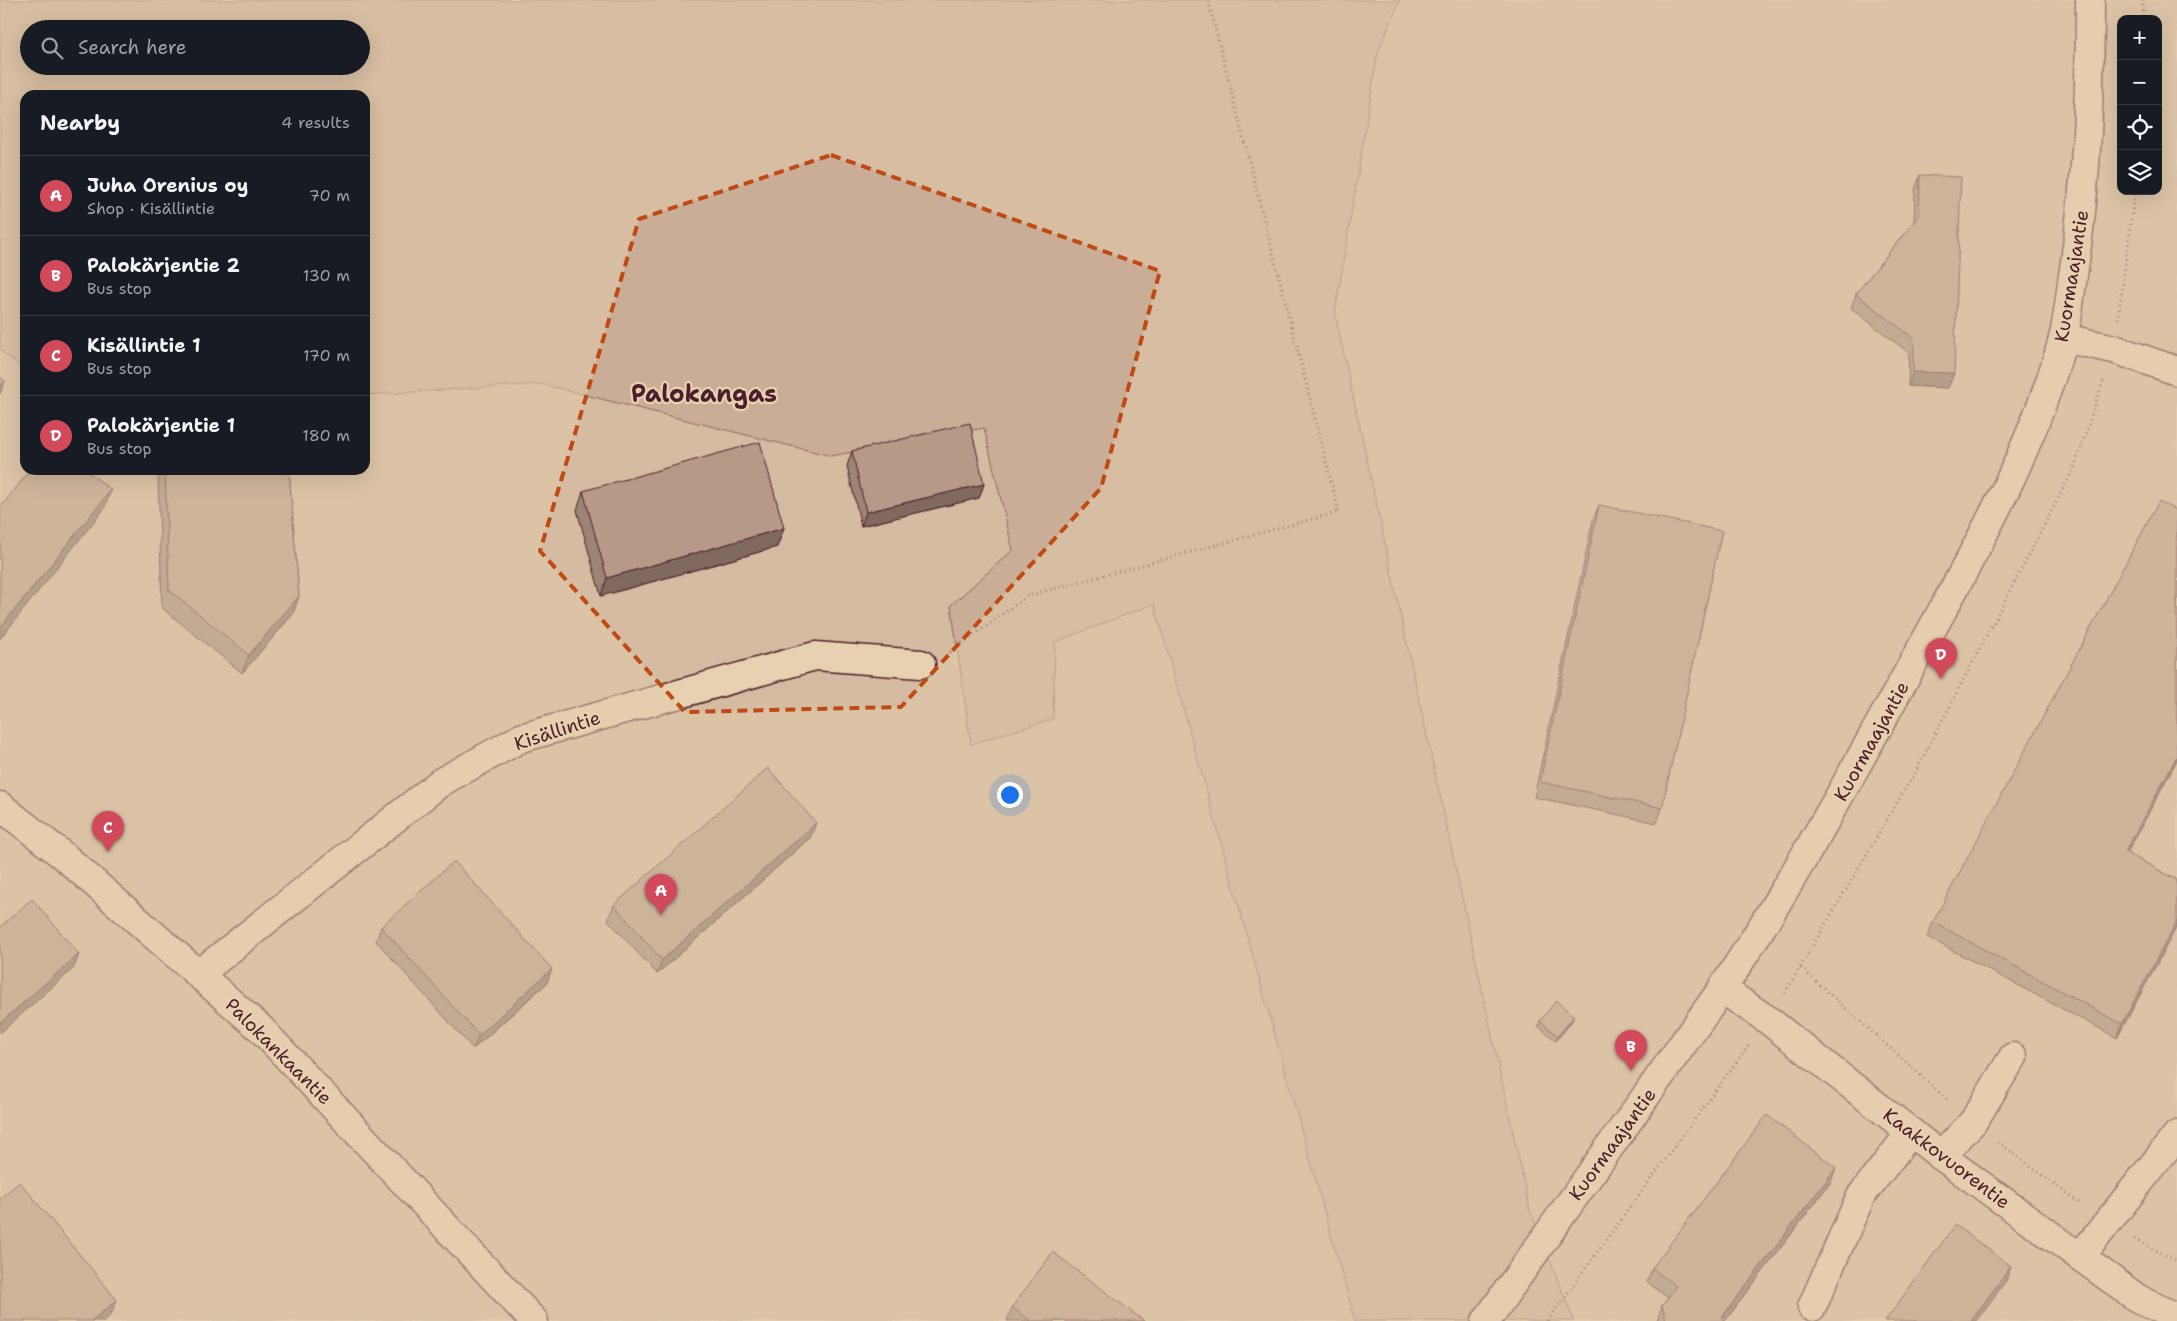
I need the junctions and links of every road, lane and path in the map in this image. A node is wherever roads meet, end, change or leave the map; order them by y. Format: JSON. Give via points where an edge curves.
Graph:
{"nodes":[{"id":1,"x":1208,"y":0,"type":"edge"},
{"id":2,"x":2090,"y":0,"type":"edge"},
{"id":3,"x":2143,"y":0,"type":"edge"},
{"id":4,"x":2143,"y":15,"type":"edge"},
{"id":5,"x":2063,"y":338,"type":"junction"},
{"id":6,"x":2177,"y":371,"type":"edge"},
{"id":7,"x":921,"y":664,"type":"joint"},
{"id":8,"x":0,"y":806,"type":"edge"},
{"id":9,"x":200,"y":973,"type":"junction"},
{"id":10,"x":1722,"y":990,"type":"junction"},
{"id":11,"x":2013,"y":1057,"type":"dead end"},
{"id":12,"x":1911,"y":1132,"type":"junction"},
{"id":13,"x":2177,"y":1135,"type":"edge"},
{"id":14,"x":1941,"y":1156,"type":"junction"},
{"id":15,"x":2080,"y":1257,"type":"junction"},
{"id":16,"x":1812,"y":1307,"type":"dead end"},
{"id":17,"x":2177,"y":1318,"type":"edge"},
{"id":18,"x":534,"y":1321,"type":"edge"},
{"id":19,"x":1486,"y":1321,"type":"edge"}],
"edges":[{"from":1,"to":7,"type":"path","via":[[1339,512],[1027,596],[935,664]]},
{"from":2,"to":5,"type":"street","name":"Kuormaajantie","via":[[2090,92],[2084,194]]},
{"from":3,"to":4,"type":"path"},
{"from":5,"to":6,"type":"street","via":[[2114,349]]},
{"from":5,"to":10,"type":"street","name":"Kuormaajantie","via":[[2025,450],[1944,608],[1808,852]]},
{"from":7,"to":9,"type":"street","name":"Kisällintie","via":[[815,656],[521,738],[441,782]]},
{"from":8,"to":9,"type":"street","name":"Palokankaantie"},
{"from":9,"to":18,"type":"street","name":"Palokankaantie","via":[[261,1028]]},
{"from":10,"to":12,"type":"street","name":"Kaakkovuorentie","via":[[1768,1020]]},
{"from":10,"to":19,"type":"street","name":"Kuormaajantie"},
{"from":11,"to":14,"type":"street","via":[[1973,1122]]},
{"from":12,"to":14,"type":"street","name":"Kaakkovuorentie"},
{"from":12,"to":16,"type":"street","via":[[1862,1196]]},
{"from":13,"to":15,"type":"street"},
{"from":14,"to":15,"type":"street","name":"Kaakkovuorentie"},
{"from":15,"to":17,"type":"street","name":"Kaakkovuorentie","via":[[2137,1298]]}]}
